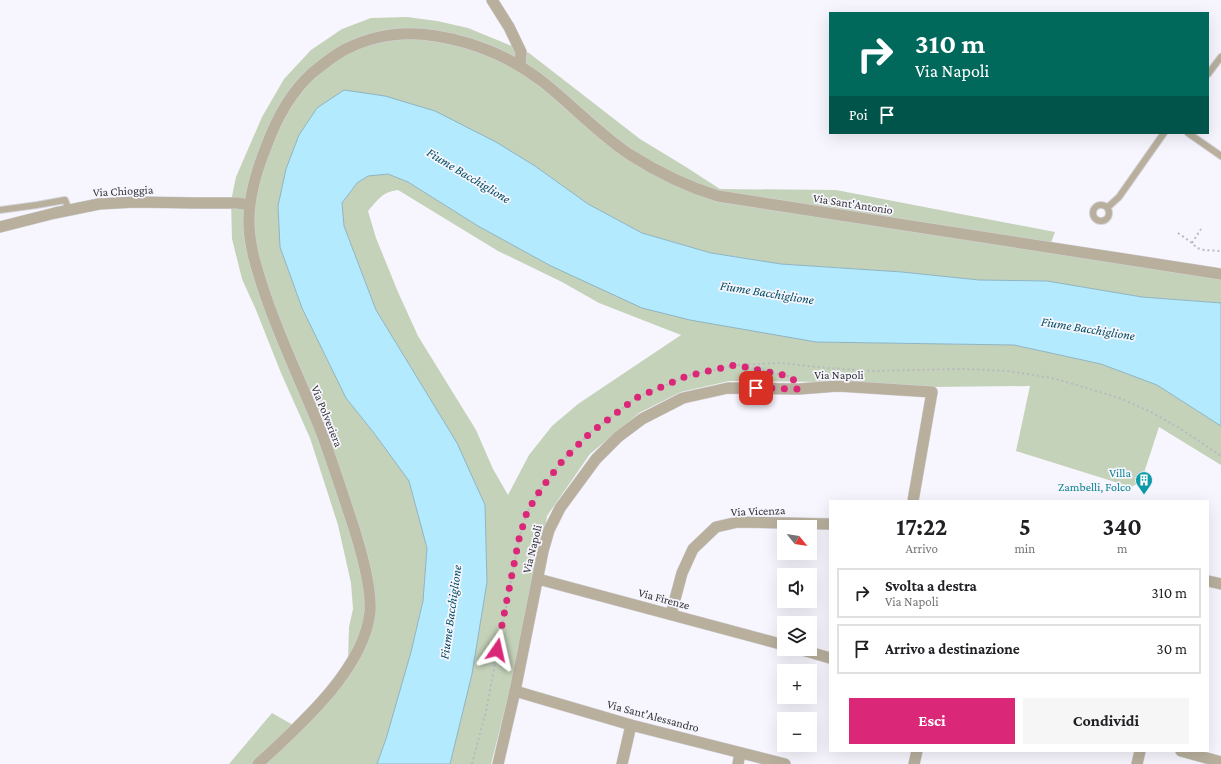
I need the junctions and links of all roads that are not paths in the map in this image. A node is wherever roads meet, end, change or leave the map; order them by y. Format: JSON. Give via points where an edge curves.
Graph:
{"nodes":[{"id":1,"x":492,"y":0,"type":"edge"},
{"id":2,"x":1221,"y":57,"type":"edge"},
{"id":3,"x":325,"y":64,"type":"joint"},
{"id":4,"x":520,"y":66,"type":"junction"},
{"id":5,"x":1209,"y":73,"type":"edge"},
{"id":6,"x":1163,"y":134,"type":"edge"},
{"id":7,"x":1189,"y":134,"type":"edge"},
{"id":8,"x":1221,"y":156,"type":"edge"},
{"id":9,"x":249,"y":204,"type":"junction"},
{"id":10,"x":1108,"y":207,"type":"dead end"},
{"id":11,"x":0,"y":210,"type":"edge"},
{"id":12,"x":69,"y":210,"type":"junction"},
{"id":13,"x":0,"y":227,"type":"edge"},
{"id":14,"x":1221,"y":274,"type":"edge"},
{"id":15,"x":913,"y":500,"type":"edge"},
{"id":16,"x":829,"y":524,"type":"edge"},
{"id":17,"x":538,"y":579,"type":"junction"},
{"id":18,"x":671,"y":614,"type":"junction"},
{"id":19,"x":777,"y":643,"type":"edge"},
{"id":20,"x":817,"y":654,"type":"edge"},
{"id":21,"x":829,"y":658,"type":"edge"},
{"id":22,"x":515,"y":691,"type":"junction"},
{"id":23,"x":632,"y":725,"type":"junction"},
{"id":24,"x":917,"y":752,"type":"edge"},
{"id":25,"x":1140,"y":752,"type":"edge"},
{"id":26,"x":1186,"y":752,"type":"edge"},
{"id":27,"x":740,"y":753,"type":"junction"},
{"id":28,"x":1221,"y":762,"type":"edge"},
{"id":29,"x":258,"y":764,"type":"edge"},
{"id":30,"x":498,"y":764,"type":"edge"},
{"id":31,"x":622,"y":764,"type":"edge"},
{"id":32,"x":738,"y":764,"type":"edge"},
{"id":33,"x":785,"y":764,"type":"edge"},
{"id":34,"x":914,"y":764,"type":"edge"},
{"id":35,"x":1137,"y":764,"type":"edge"}],
"edges":[{"from":1,"to":4,"type":"street","via":[[509,26],[521,52]]},
{"from":2,"to":5,"type":"lane"},
{"from":3,"to":4,"type":"street","name":"Via Sant'Antonio","via":[[345,49],[380,36],[410,34],[460,41],[492,52]]},
{"from":3,"to":9,"type":"street","name":"Via Polveriera","via":[[293,93],[276,122],[260,160]]},
{"from":4,"to":14,"type":"street","name":"Via Sant'Antonio","via":[[627,153],[691,188],[718,196]]},
{"from":6,"to":10,"type":"lane","via":[[1119,197]]},
{"from":7,"to":8,"type":"lane"},
{"from":9,"to":12,"type":"street","name":"Via Chioggia","via":[[135,202],[99,204]]},
{"from":9,"to":29,"type":"street","name":"Via Polveriera","via":[[252,255],[275,322],[325,441],[353,524],[370,598],[364,637],[344,674],[297,728]]},
{"from":11,"to":12,"type":"lane","via":[[65,200]]},
{"from":12,"to":13,"type":"street","name":"Via Chioggia"},
{"from":15,"to":17,"type":"street","name":"Via Napoli","via":[[932,392],[838,386],[798,389],[728,388],[683,398],[642,419],[596,458],[560,508],[549,530]]},
{"from":16,"to":18,"type":"street","name":"Via Vicenza","via":[[738,522],[716,527],[693,549],[682,573]]},
{"from":17,"to":18,"type":"street","name":"Via Firenze"},
{"from":17,"to":22,"type":"street","name":"Via Napoli"},
{"from":18,"to":19,"type":"street","name":"Via Firenze"},
{"from":20,"to":21,"type":"street"},
{"from":22,"to":23,"type":"street","name":"Via Sant'Alessandro"},
{"from":22,"to":30,"type":"street","name":"Via Napoli"},
{"from":23,"to":27,"type":"street","name":"Via Sant'Alessandro"},
{"from":23,"to":31,"type":"street"},
{"from":24,"to":34,"type":"street"},
{"from":25,"to":35,"type":"street"},
{"from":26,"to":28,"type":"street"},
{"from":27,"to":32,"type":"street"},
{"from":27,"to":33,"type":"street","name":"Via Sant'Alessandro"}]}
